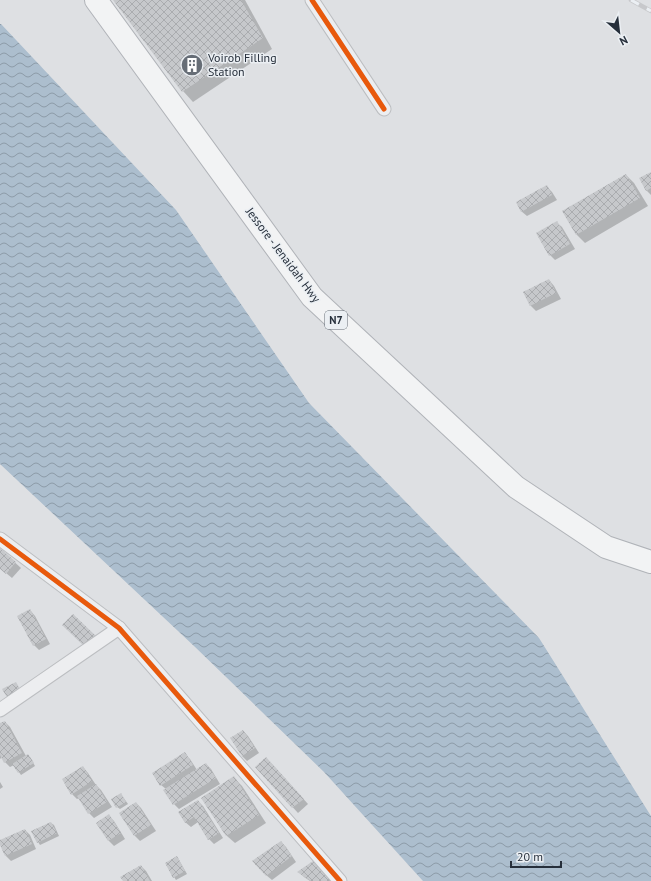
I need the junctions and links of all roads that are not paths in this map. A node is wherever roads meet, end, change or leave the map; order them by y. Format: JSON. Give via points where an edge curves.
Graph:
{"nodes":[{"id":1,"x":96,"y":0,"type":"edge"},
{"id":2,"x":312,"y":0,"type":"edge"},
{"id":3,"x":384,"y":109,"type":"dead end"},
{"id":4,"x":0,"y":539,"type":"edge"},
{"id":5,"x":651,"y":562,"type":"edge"},
{"id":6,"x":119,"y":628,"type":"junction"},
{"id":7,"x":0,"y":710,"type":"edge"},
{"id":8,"x":340,"y":881,"type":"edge"}],
"edges":[{"from":1,"to":5,"type":"highway","name":"Jessore - Jenaidah Hwy","number":"N7","via":[[312,297],[516,487],[606,547]]},
{"from":2,"to":3,"type":"street"},
{"from":4,"to":6,"type":"street"},
{"from":6,"to":7,"type":"street"},
{"from":6,"to":8,"type":"street"}]}
